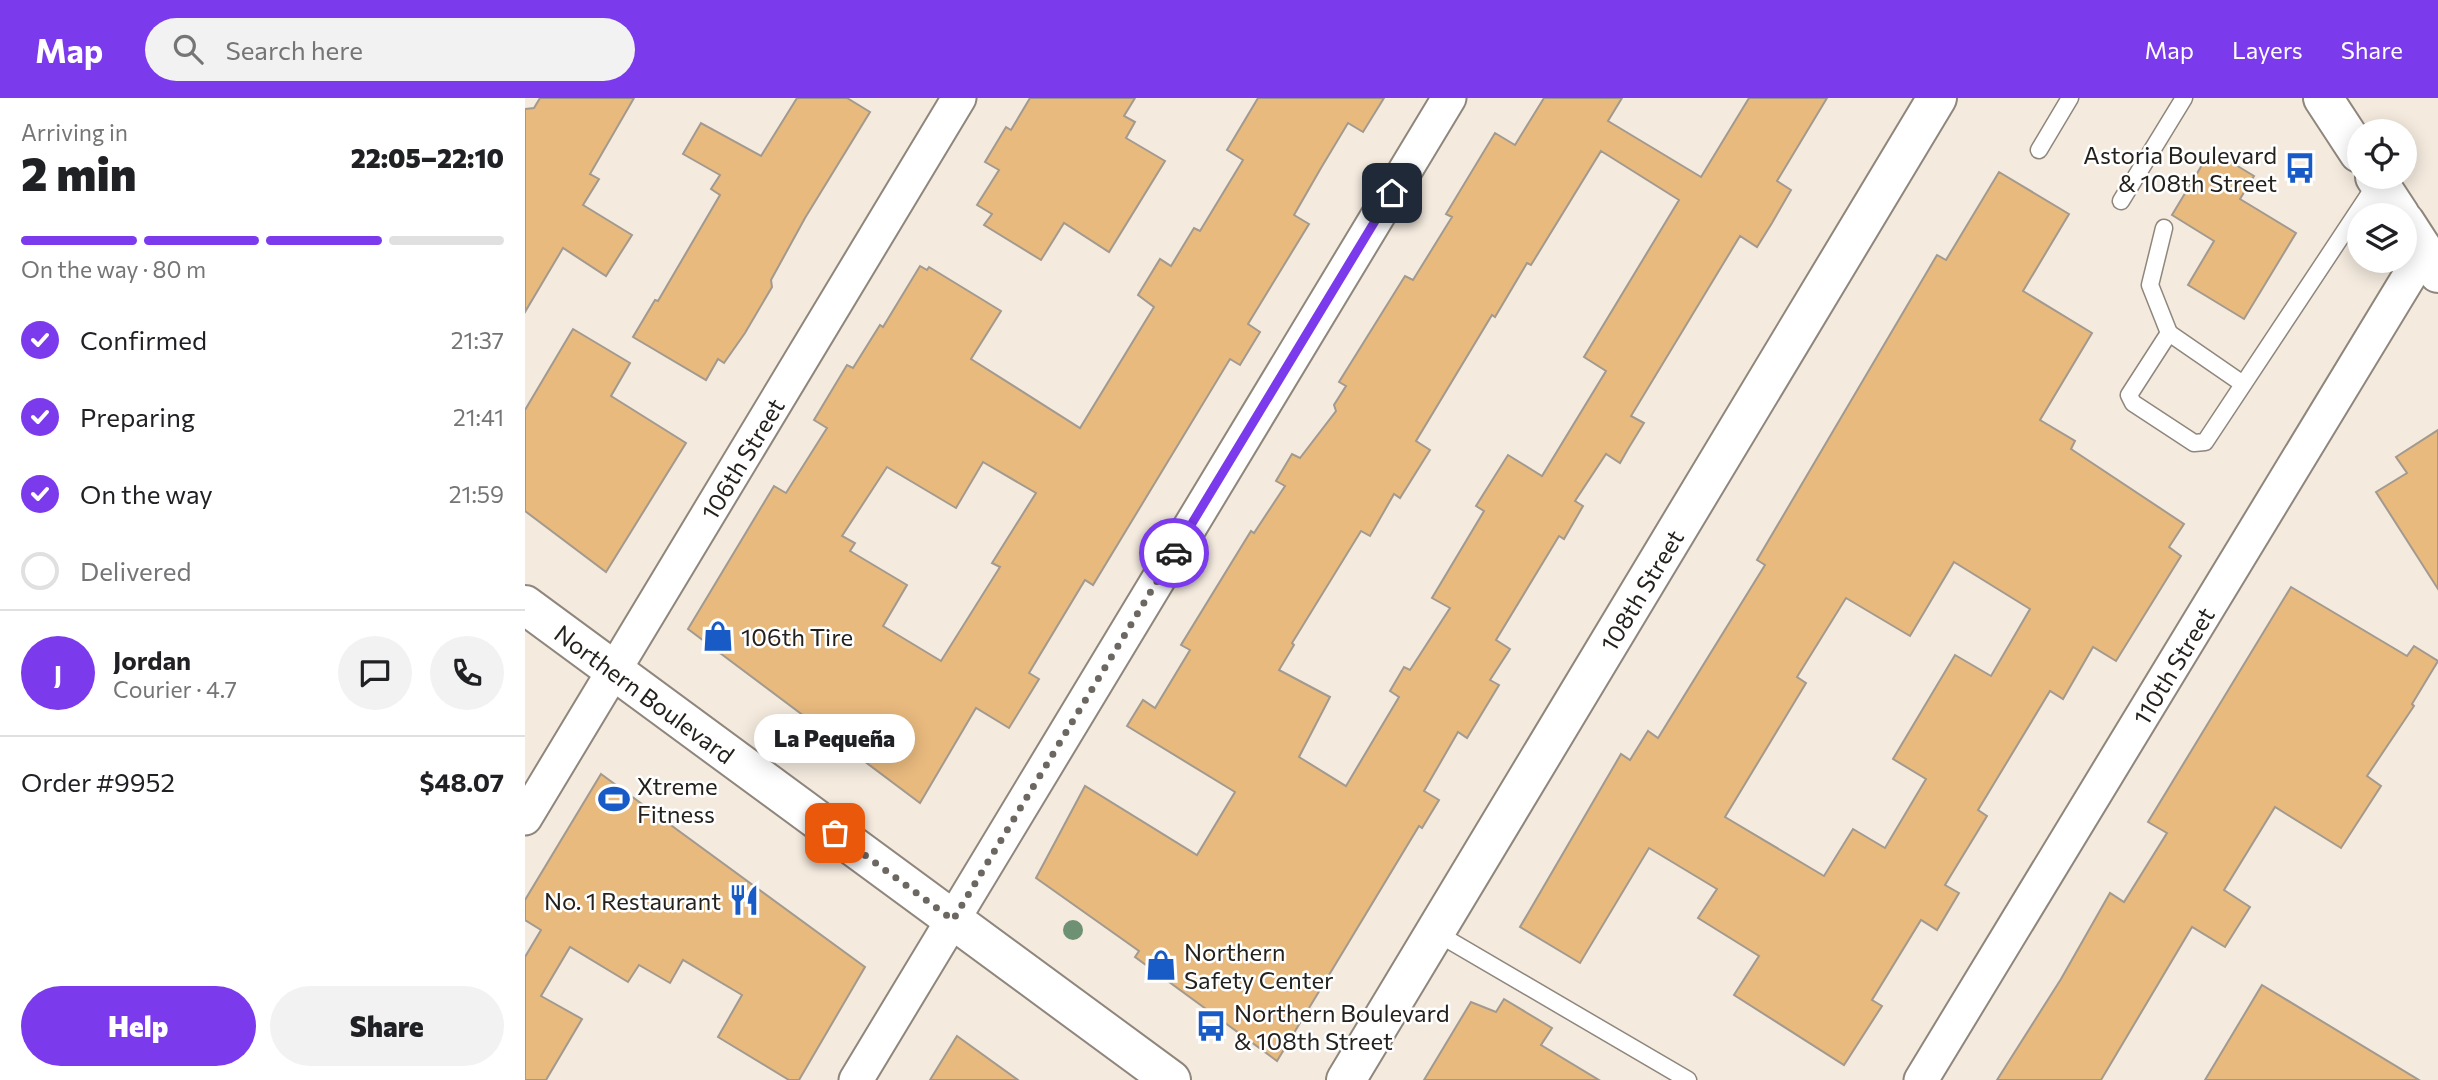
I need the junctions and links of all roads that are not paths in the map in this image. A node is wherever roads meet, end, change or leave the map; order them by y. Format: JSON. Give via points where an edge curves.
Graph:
{"nodes":[{"id":1,"x":958,"y":98,"type":"edge"},
{"id":2,"x":1449,"y":98,"type":"edge"},
{"id":3,"x":1937,"y":98,"type":"edge"},
{"id":4,"x":2070,"y":98,"type":"edge"},
{"id":5,"x":2184,"y":98,"type":"edge"},
{"id":6,"x":2323,"y":98,"type":"edge"},
{"id":7,"x":2347,"y":135,"type":"edge"},
{"id":8,"x":2039,"y":150,"type":"dead end"},
{"id":9,"x":2359,"y":189,"type":"edge"},
{"id":10,"x":2121,"y":201,"type":"dead end"},
{"id":11,"x":2164,"y":228,"type":"dead end"},
{"id":12,"x":2422,"y":248,"type":"edge"},
{"id":13,"x":2169,"y":333,"type":"junction"},
{"id":14,"x":2243,"y":384,"type":"junction"},
{"id":15,"x":525,"y":605,"type":"edge"},
{"id":16,"x":613,"y":671,"type":"junction"},
{"id":17,"x":525,"y":818,"type":"edge"},
{"id":18,"x":953,"y":920,"type":"junction"},
{"id":19,"x":1435,"y":932,"type":"junction"},
{"id":20,"x":856,"y":1080,"type":"edge"},
{"id":21,"x":1171,"y":1080,"type":"edge"},
{"id":22,"x":1346,"y":1080,"type":"edge"},
{"id":23,"x":1688,"y":1080,"type":"edge"},
{"id":24,"x":1921,"y":1080,"type":"edge"}],
"edges":[{"from":1,"to":16,"type":"street","name":"106th Street"},
{"from":2,"to":18,"type":"street"},
{"from":3,"to":19,"type":"main road","name":"108th Street"},
{"from":4,"to":8,"type":"lane"},
{"from":5,"to":10,"type":"lane"},
{"from":6,"to":7,"type":"main road"},
{"from":9,"to":14,"type":"lane"},
{"from":11,"to":13,"type":"lane","via":[[2150,285]]},
{"from":12,"to":24,"type":"street","name":"110th Street"},
{"from":13,"to":14,"type":"lane"},
{"from":13,"to":14,"type":"lane","via":[[2129,395],[2133,403],[2194,443],[2204,442]]},
{"from":15,"to":16,"type":"main road","name":"Northern Boulevard"},
{"from":16,"to":17,"type":"street","name":"106th Street"},
{"from":16,"to":18,"type":"main road","name":"Northern Boulevard"},
{"from":18,"to":20,"type":"street"},
{"from":18,"to":21,"type":"main road","name":"Northern Boulevard"},
{"from":19,"to":22,"type":"main road","name":"108th Street"},
{"from":19,"to":23,"type":"lane"}]}
